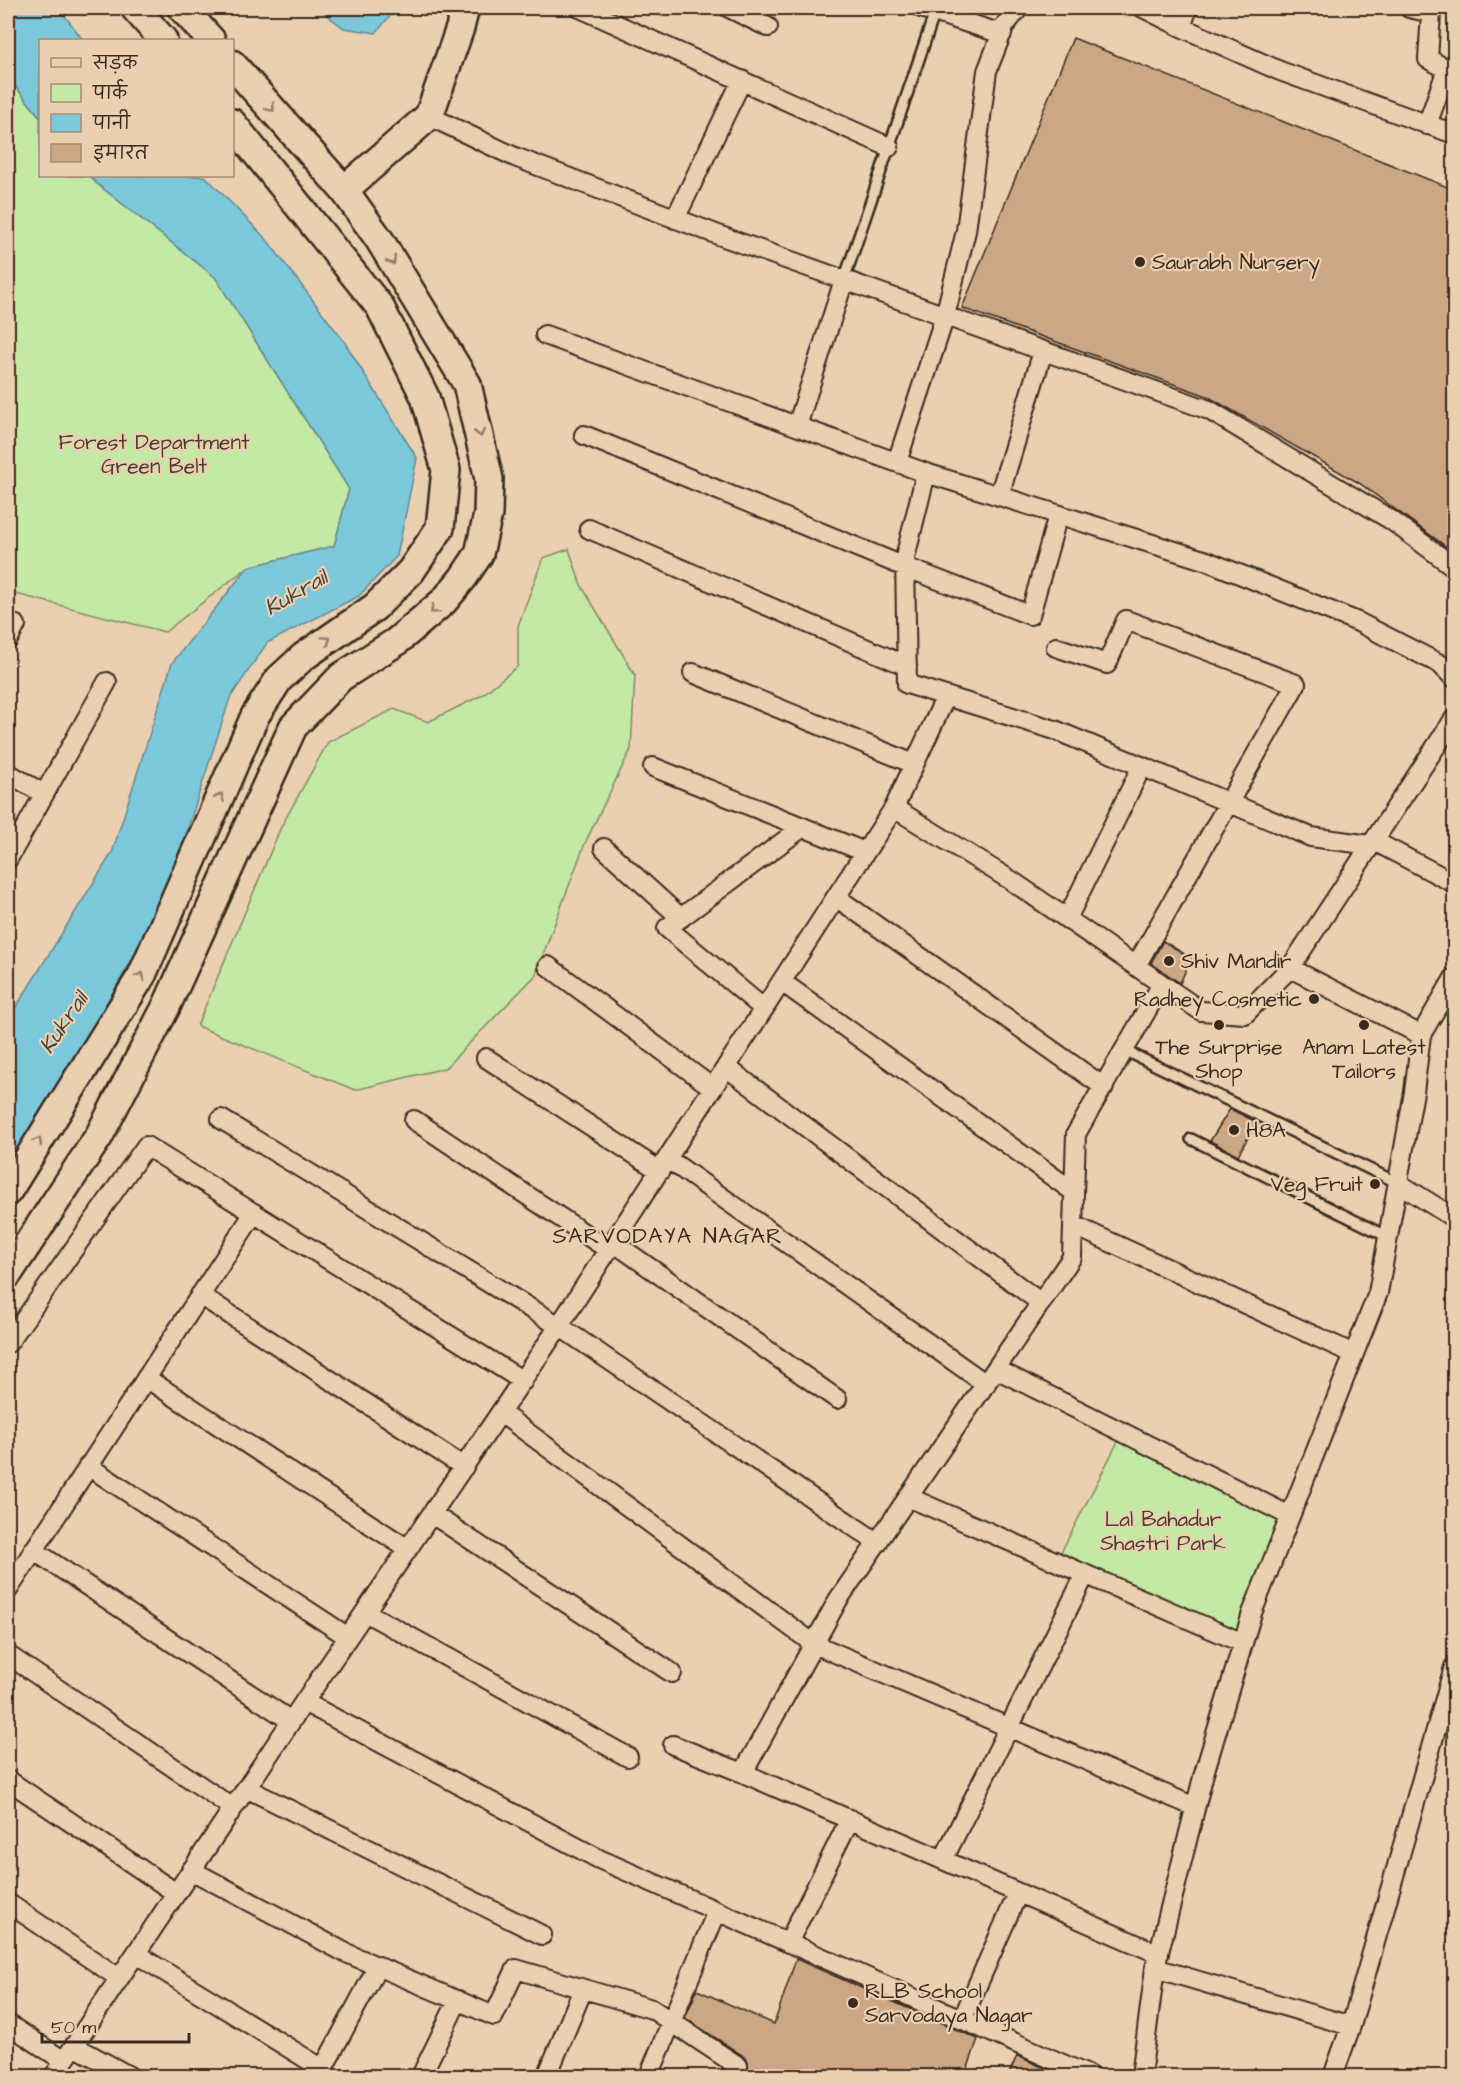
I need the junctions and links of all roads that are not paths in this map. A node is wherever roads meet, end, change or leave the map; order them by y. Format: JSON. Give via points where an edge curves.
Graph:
{"nodes":[{"id":1,"x":135,"y":8,"type":"edge"},
{"id":2,"x":182,"y":8,"type":"edge"},
{"id":3,"x":465,"y":8,"type":"edge"},
{"id":4,"x":580,"y":8,"type":"edge"},
{"id":5,"x":729,"y":8,"type":"edge"},
{"id":6,"x":1019,"y":8,"type":"edge"},
{"id":7,"x":1143,"y":8,"type":"edge"},
{"id":8,"x":1188,"y":8,"type":"edge"},
{"id":9,"x":1409,"y":8,"type":"edge"},
{"id":10,"x":928,"y":10,"type":"edge"},
{"id":11,"x":1430,"y":10,"type":"edge"},
{"id":12,"x":768,"y":27,"type":"dead end"},
{"id":13,"x":1181,"y":27,"type":"junction"},
{"id":14,"x":1002,"y":34,"type":"junction"},
{"id":15,"x":162,"y":39,"type":"edge"},
{"id":16,"x":210,"y":39,"type":"edge"},
{"id":17,"x":234,"y":66,"type":"edge"},
{"id":18,"x":742,"y":80,"type":"junction"},
{"id":19,"x":429,"y":116,"type":"junction"},
{"id":20,"x":1427,"y":125,"type":"junction"},
{"id":21,"x":234,"y":126,"type":"edge"},
{"id":22,"x":1455,"y":134,"type":"edge"},
{"id":23,"x":889,"y":147,"type":"junction"},
{"id":24,"x":344,"y":190,"type":"junction"},
{"id":25,"x":675,"y":219,"type":"junction"},
{"id":26,"x":844,"y":280,"type":"junction"},
{"id":27,"x":945,"y":316,"type":"junction"},
{"id":28,"x":545,"y":335,"type":"dead end"},
{"id":29,"x":1043,"y":351,"type":"junction"},
{"id":30,"x":797,"y":426,"type":"junction"},
{"id":31,"x":584,"y":435,"type":"dead end"},
{"id":32,"x":897,"y":462,"type":"junction"},
{"id":33,"x":926,"y":473,"type":"junction"},
{"id":34,"x":999,"y":496,"type":"junction"},
{"id":35,"x":1058,"y":515,"type":"junction"},
{"id":36,"x":589,"y":529,"type":"dead end"},
{"id":37,"x":905,"y":567,"type":"junction"},
{"id":38,"x":1455,"y":567,"type":"edge"},
{"id":39,"x":1056,"y":647,"type":"dead end"},
{"id":40,"x":907,"y":666,"type":"junction"},
{"id":41,"x":693,"y":673,"type":"dead end"},
{"id":42,"x":1455,"y":678,"type":"edge"},
{"id":43,"x":107,"y":682,"type":"dead end"},
{"id":44,"x":946,"y":696,"type":"junction"},
{"id":45,"x":1455,"y":719,"type":"edge"},
{"id":46,"x":914,"y":764,"type":"junction"},
{"id":47,"x":1142,"y":766,"type":"junction"},
{"id":48,"x":653,"y":767,"type":"dead end"},
{"id":49,"x":8,"y":773,"type":"edge"},
{"id":50,"x":44,"y":794,"type":"junction"},
{"id":51,"x":1228,"y":802,"type":"junction"},
{"id":52,"x":894,"y":808,"type":"junction"},
{"id":53,"x":803,"y":827,"type":"junction"},
{"id":54,"x":1372,"y":843,"type":"junction"},
{"id":55,"x":604,"y":848,"type":"dead end"},
{"id":56,"x":866,"y":852,"type":"junction"},
{"id":57,"x":8,"y":859,"type":"edge"},
{"id":58,"x":1455,"y":880,"type":"edge"},
{"id":59,"x":837,"y":897,"type":"junction"},
{"id":60,"x":681,"y":918,"type":"junction"},
{"id":61,"x":1067,"y":919,"type":"junction"},
{"id":62,"x":548,"y":966,"type":"dead end"},
{"id":63,"x":1136,"y":966,"type":"junction"},
{"id":64,"x":1290,"y":968,"type":"junction"},
{"id":65,"x":1455,"y":978,"type":"edge"},
{"id":66,"x":782,"y":982,"type":"junction"},
{"id":67,"x":1162,"y":984,"type":"junction"},
{"id":68,"x":764,"y":1009,"type":"junction"},
{"id":69,"x":1420,"y":1035,"type":"junction"},
{"id":70,"x":1124,"y":1050,"type":"junction"},
{"id":71,"x":486,"y":1058,"type":"dead end"},
{"id":72,"x":726,"y":1067,"type":"junction"},
{"id":73,"x":1104,"y":1087,"type":"junction"},
{"id":74,"x":713,"y":1088,"type":"junction"},
{"id":75,"x":221,"y":1119,"type":"dead end"},
{"id":76,"x":414,"y":1120,"type":"dead end"},
{"id":77,"x":1191,"y":1139,"type":"dead end"},
{"id":78,"x":664,"y":1165,"type":"junction"},
{"id":79,"x":1398,"y":1183,"type":"junction"},
{"id":80,"x":8,"y":1191,"type":"edge"},
{"id":81,"x":1074,"y":1192,"type":"junction"},
{"id":82,"x":254,"y":1213,"type":"junction"},
{"id":83,"x":1455,"y":1218,"type":"edge"},
{"id":84,"x":1073,"y":1225,"type":"junction"},
{"id":85,"x":1388,"y":1237,"type":"junction"},
{"id":86,"x":611,"y":1246,"type":"junction"},
{"id":87,"x":8,"y":1274,"type":"edge"},
{"id":88,"x":200,"y":1295,"type":"junction"},
{"id":89,"x":1041,"y":1303,"type":"junction"},
{"id":90,"x":559,"y":1326,"type":"junction"},
{"id":91,"x":8,"y":1343,"type":"edge"},
{"id":92,"x":1354,"y":1354,"type":"junction"},
{"id":93,"x":991,"y":1376,"type":"junction"},
{"id":94,"x":146,"y":1378,"type":"junction"},
{"id":95,"x":523,"y":1381,"type":"junction"},
{"id":96,"x":837,"y":1399,"type":"dead end"},
{"id":97,"x":501,"y":1413,"type":"junction"},
{"id":98,"x":88,"y":1466,"type":"junction"},
{"id":99,"x":464,"y":1467,"type":"junction"},
{"id":100,"x":908,"y":1497,"type":"junction"},
{"id":101,"x":432,"y":1514,"type":"junction"},
{"id":102,"x":1290,"y":1516,"type":"junction"},
{"id":103,"x":878,"y":1543,"type":"junction"},
{"id":104,"x":408,"y":1549,"type":"junction"},
{"id":105,"x":33,"y":1550,"type":"junction"},
{"id":106,"x":1085,"y":1575,"type":"junction"},
{"id":107,"x":8,"y":1590,"type":"edge"},
{"id":108,"x":365,"y":1612,"type":"junction"},
{"id":109,"x":348,"y":1637,"type":"junction"},
{"id":110,"x":1243,"y":1643,"type":"junction"},
{"id":111,"x":814,"y":1644,"type":"junction"},
{"id":112,"x":8,"y":1655,"type":"edge"},
{"id":113,"x":672,"y":1673,"type":"dead end"},
{"id":114,"x":1454,"y":1674,"type":"edge"},
{"id":115,"x":304,"y":1702,"type":"junction"},
{"id":116,"x":291,"y":1721,"type":"junction"},
{"id":117,"x":1009,"y":1727,"type":"junction"},
{"id":118,"x":673,"y":1744,"type":"dead end"},
{"id":119,"x":628,"y":1757,"type":"dead end"},
{"id":120,"x":743,"y":1773,"type":"junction"},
{"id":121,"x":8,"y":1780,"type":"edge"},
{"id":122,"x":246,"y":1788,"type":"junction"},
{"id":123,"x":1195,"y":1807,"type":"junction"},
{"id":124,"x":233,"y":1808,"type":"junction"},
{"id":125,"x":850,"y":1819,"type":"junction"},
{"id":126,"x":943,"y":1860,"type":"junction"},
{"id":127,"x":191,"y":1870,"type":"junction"},
{"id":128,"x":176,"y":1893,"type":"junction"},
{"id":129,"x":1018,"y":1893,"type":"junction"},
{"id":130,"x":8,"y":1903,"type":"edge"},
{"id":131,"x":717,"y":1911,"type":"junction"},
{"id":132,"x":542,"y":1935,"type":"dead end"},
{"id":133,"x":788,"y":1943,"type":"junction"},
{"id":134,"x":136,"y":1954,"type":"junction"},
{"id":135,"x":1157,"y":1961,"type":"junction"},
{"id":136,"x":378,"y":1966,"type":"junction"},
{"id":137,"x":119,"y":1978,"type":"junction"},
{"id":138,"x":583,"y":1989,"type":"junction"},
{"id":139,"x":458,"y":2000,"type":"junction"},
{"id":140,"x":962,"y":2020,"type":"junction"},
{"id":141,"x":671,"y":2022,"type":"junction"},
{"id":142,"x":8,"y":2024,"type":"edge"},
{"id":143,"x":1351,"y":2026,"type":"junction"},
{"id":144,"x":74,"y":2046,"type":"junction"},
{"id":145,"x":59,"y":2069,"type":"edge"},
{"id":146,"x":321,"y":2073,"type":"edge"},
{"id":147,"x":129,"y":2076,"type":"edge"},
{"id":148,"x":421,"y":2076,"type":"edge"},
{"id":149,"x":547,"y":2076,"type":"edge"},
{"id":150,"x":649,"y":2076,"type":"edge"},
{"id":151,"x":737,"y":2076,"type":"edge"},
{"id":152,"x":1090,"y":2076,"type":"edge"},
{"id":153,"x":1141,"y":2076,"type":"edge"},
{"id":154,"x":1333,"y":2076,"type":"edge"}],
"edges":[{"from":1,"to":15,"type":"street"},
{"from":2,"to":16,"type":"street"},
{"from":3,"to":19,"type":"street"},
{"from":4,"to":18,"type":"street"},
{"from":5,"to":12,"type":"street"},
{"from":6,"to":14,"type":"street"},
{"from":7,"to":13,"type":"street"},
{"from":8,"to":13,"type":"street"},
{"from":9,"to":11,"type":"street"},
{"from":10,"to":14,"type":"street"},
{"from":10,"to":23,"type":"lane"},
{"from":11,"to":20,"type":"street","via":[[1428,59],[1447,69]]},
{"from":13,"to":20,"type":"street","via":[[1280,71]]},
{"from":14,"to":27,"type":"street","via":[[987,71],[966,231]]},
{"from":17,"to":24,"type":"street","one_way":true},
{"from":18,"to":23,"type":"street"},
{"from":18,"to":25,"type":"street"},
{"from":19,"to":24,"type":"street"},
{"from":19,"to":25,"type":"street","via":[[515,156]]},
{"from":20,"to":22,"type":"street"},
{"from":80,"to":21,"type":"street","one_way":true,"via":[[142,975],[255,716],[279,679],[303,657],[375,607],[411,571],[440,528],[446,470],[425,397],[380,308]]},
{"from":23,"to":26,"type":"lane"},
{"from":24,"to":87,"type":"street","one_way":true,"via":[[379,238],[467,384],[489,479],[488,514],[479,554],[444,601],[396,642],[341,677],[293,727],[166,1007],[99,1136]]},
{"from":25,"to":26,"type":"street"},
{"from":26,"to":27,"type":"street"},
{"from":26,"to":30,"type":"street"},
{"from":27,"to":29,"type":"street"},
{"from":27,"to":32,"type":"street"},
{"from":28,"to":30,"type":"street"},
{"from":29,"to":34,"type":"street"},
{"from":29,"to":38,"type":"street","via":[[1209,410],[1391,520]]},
{"from":30,"to":32,"type":"street"},
{"from":31,"to":37,"type":"street"},
{"from":32,"to":33,"type":"street"},
{"from":33,"to":34,"type":"street"},
{"from":33,"to":37,"type":"street"},
{"from":34,"to":35,"type":"street"},
{"from":35,"to":37,"type":"street","via":[[1030,615]]},
{"from":35,"to":42,"type":"street","via":[[1207,561],[1358,622],[1440,664]]},
{"from":36,"to":40,"type":"street"},
{"from":37,"to":40,"type":"street"},
{"from":39,"to":51,"type":"street","via":[[1107,664],[1126,620],[1296,684]]},
{"from":40,"to":44,"type":"street","via":[[908,684]]},
{"from":41,"to":46,"type":"street"},
{"from":43,"to":50,"type":"street"},
{"from":44,"to":46,"type":"street"},
{"from":44,"to":47,"type":"street","via":[[1055,730]]},
{"from":45,"to":54,"type":"street"},
{"from":46,"to":52,"type":"street"},
{"from":47,"to":51,"type":"street"},
{"from":47,"to":61,"type":"street"},
{"from":48,"to":53,"type":"street"},
{"from":49,"to":50,"type":"street"},
{"from":50,"to":57,"type":"street"},
{"from":51,"to":54,"type":"street","via":[[1311,837]]},
{"from":51,"to":63,"type":"street"},
{"from":52,"to":56,"type":"street"},
{"from":52,"to":61,"type":"street"},
{"from":53,"to":56,"type":"street"},
{"from":53,"to":60,"type":"street"},
{"from":54,"to":58,"type":"street","via":[[1452,882]]},
{"from":54,"to":64,"type":"street"},
{"from":55,"to":60,"type":"street"},
{"from":56,"to":59,"type":"street"},
{"from":59,"to":66,"type":"street"},
{"from":59,"to":73,"type":"street"},
{"from":60,"to":68,"type":"street","via":[[667,928]]},
{"from":61,"to":63,"type":"street"},
{"from":62,"to":74,"type":"street"},
{"from":63,"to":67,"type":"street"},
{"from":64,"to":67,"type":"street","via":[[1245,1014],[1201,1011]]},
{"from":64,"to":69,"type":"street"},
{"from":65,"to":69,"type":"street"},
{"from":66,"to":68,"type":"street"},
{"from":66,"to":81,"type":"street"},
{"from":67,"to":70,"type":"street"},
{"from":68,"to":72,"type":"street"},
{"from":69,"to":79,"type":"street","via":[[1417,1076]]},
{"from":70,"to":73,"type":"street"},
{"from":70,"to":79,"type":"lane"},
{"from":71,"to":78,"type":"street"},
{"from":72,"to":74,"type":"street"},
{"from":72,"to":89,"type":"street"},
{"from":73,"to":81,"type":"street","via":[[1076,1134]]},
{"from":74,"to":78,"type":"street"},
{"from":75,"to":90,"type":"street"},
{"from":76,"to":86,"type":"street"},
{"from":77,"to":85,"type":"lane"},
{"from":78,"to":86,"type":"street"},
{"from":78,"to":93,"type":"street"},
{"from":79,"to":83,"type":"street"},
{"from":79,"to":85,"type":"street"},
{"from":81,"to":84,"type":"street"},
{"from":82,"to":88,"type":"street"},
{"from":82,"to":91,"type":"street","via":[[146,1146]]},
{"from":82,"to":95,"type":"street"},
{"from":84,"to":89,"type":"street","via":[[1072,1257]]},
{"from":84,"to":92,"type":"street"},
{"from":85,"to":92,"type":"street","via":[[1378,1293]]},
{"from":86,"to":90,"type":"street"},
{"from":86,"to":96,"type":"street"},
{"from":88,"to":94,"type":"street"},
{"from":88,"to":99,"type":"street"},
{"from":89,"to":93,"type":"street"},
{"from":90,"to":95,"type":"street"},
{"from":90,"to":103,"type":"street"},
{"from":92,"to":102,"type":"street"},
{"from":93,"to":100,"type":"street"},
{"from":93,"to":102,"type":"street"},
{"from":94,"to":98,"type":"street"},
{"from":94,"to":104,"type":"street"},
{"from":95,"to":97,"type":"street"},
{"from":97,"to":99,"type":"street"},
{"from":97,"to":111,"type":"street"},
{"from":98,"to":105,"type":"street"},
{"from":98,"to":109,"type":"street"},
{"from":99,"to":101,"type":"street"},
{"from":100,"to":103,"type":"street"},
{"from":100,"to":106,"type":"street"},
{"from":101,"to":104,"type":"street"},
{"from":101,"to":113,"type":"street"},
{"from":102,"to":110,"type":"street"},
{"from":103,"to":111,"type":"street","via":[[838,1600]]},
{"from":104,"to":108,"type":"street"},
{"from":105,"to":107,"type":"street"},
{"from":105,"to":116,"type":"street"},
{"from":106,"to":110,"type":"street"},
{"from":106,"to":117,"type":"street"},
{"from":108,"to":109,"type":"street"},
{"from":108,"to":119,"type":"street"},
{"from":109,"to":115,"type":"street"},
{"from":110,"to":123,"type":"street"},
{"from":111,"to":117,"type":"street"},
{"from":111,"to":120,"type":"street"},
{"from":112,"to":124,"type":"street"},
{"from":114,"to":143,"type":"street"},
{"from":115,"to":116,"type":"street"},
{"from":115,"to":131,"type":"street","via":[[599,1859]]},
{"from":116,"to":122,"type":"street"},
{"from":117,"to":123,"type":"street"},
{"from":117,"to":126,"type":"street"},
{"from":118,"to":120,"type":"street"},
{"from":120,"to":125,"type":"street"},
{"from":121,"to":128,"type":"street"},
{"from":122,"to":124,"type":"street"},
{"from":122,"to":132,"type":"street"},
{"from":123,"to":135,"type":"street"},
{"from":124,"to":127,"type":"street"},
{"from":125,"to":126,"type":"street"},
{"from":125,"to":133,"type":"street"},
{"from":126,"to":129,"type":"street"},
{"from":127,"to":128,"type":"street"},
{"from":127,"to":136,"type":"street","via":[[344,1952]]},
{"from":128,"to":134,"type":"street"},
{"from":129,"to":135,"type":"street"},
{"from":129,"to":140,"type":"street"},
{"from":130,"to":137,"type":"street"},
{"from":131,"to":133,"type":"street"},
{"from":131,"to":141,"type":"street"},
{"from":133,"to":140,"type":"street"},
{"from":134,"to":137,"type":"street"},
{"from":134,"to":146,"type":"street"},
{"from":135,"to":143,"type":"street"},
{"from":135,"to":153,"type":"street"},
{"from":136,"to":139,"type":"street"},
{"from":136,"to":146,"type":"street"},
{"from":137,"to":144,"type":"street"},
{"from":138,"to":139,"type":"street","via":[[516,1969],[494,2016]]},
{"from":138,"to":141,"type":"street","via":[[652,2009]]},
{"from":138,"to":149,"type":"street"},
{"from":139,"to":148,"type":"street"},
{"from":140,"to":152,"type":"street"},
{"from":141,"to":150,"type":"street"},
{"from":141,"to":151,"type":"street","via":[[738,2066]]},
{"from":142,"to":145,"type":"street"},
{"from":143,"to":154,"type":"street"},
{"from":144,"to":145,"type":"street"},
{"from":144,"to":147,"type":"street"}]}
